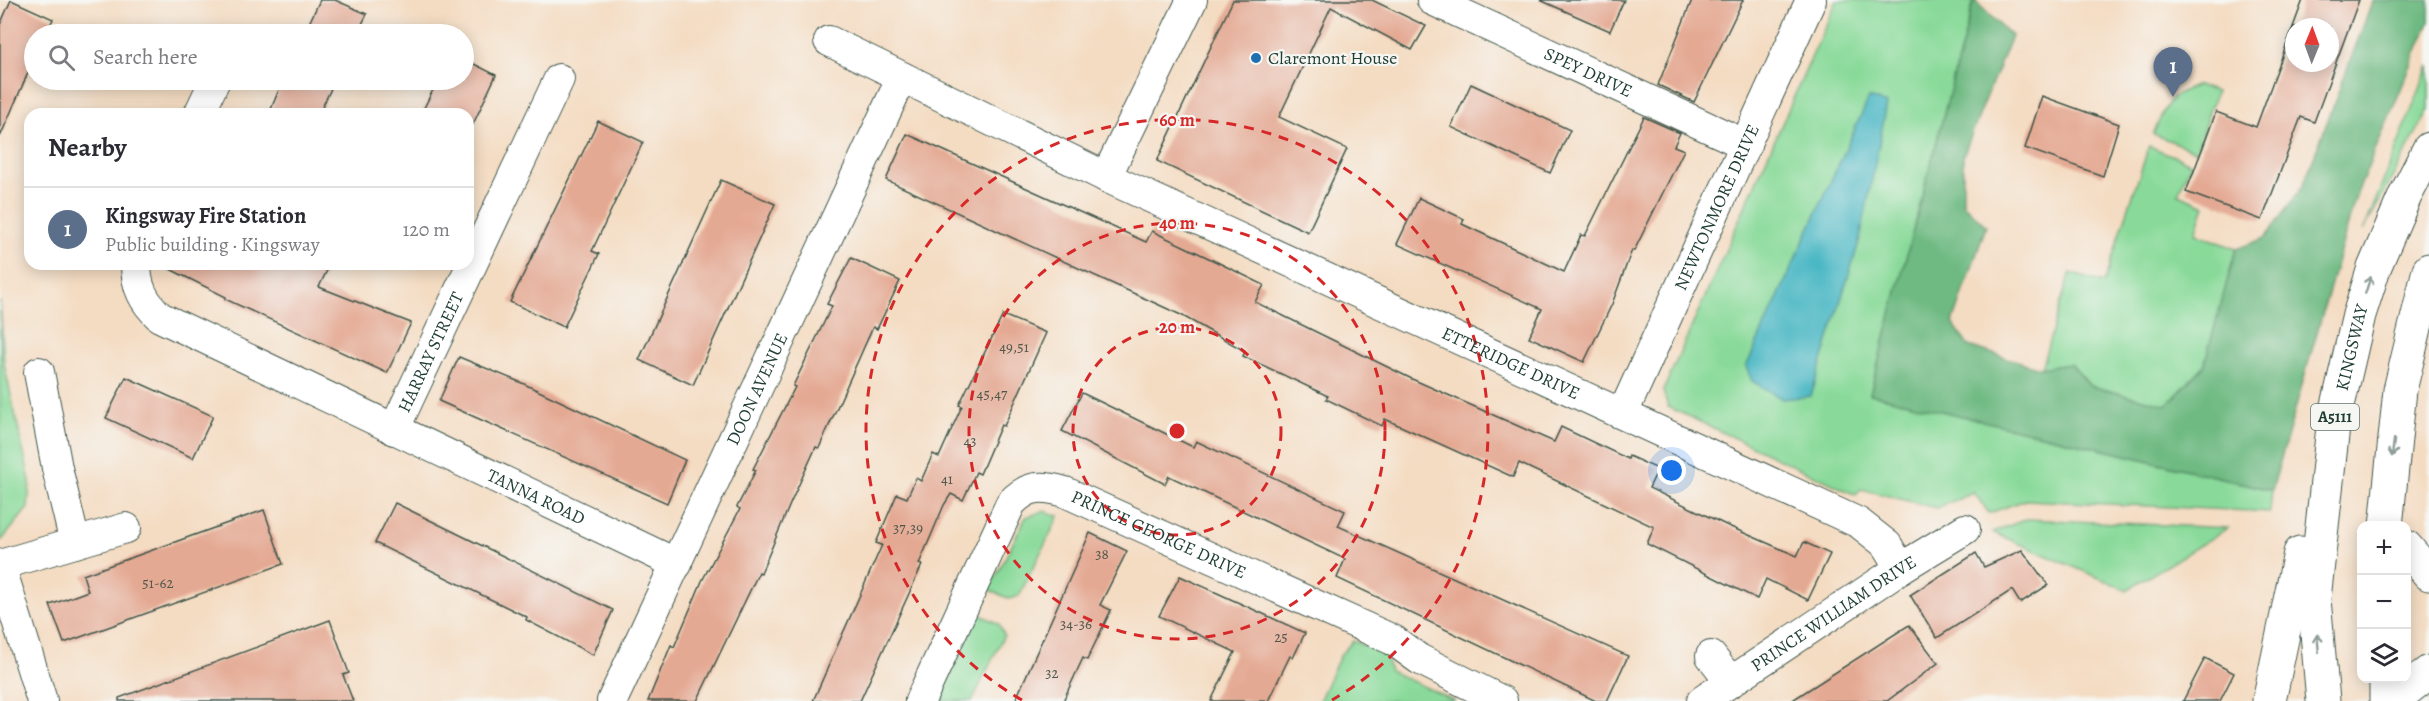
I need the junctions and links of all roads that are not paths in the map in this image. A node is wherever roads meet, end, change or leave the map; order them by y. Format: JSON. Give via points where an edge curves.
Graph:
{"nodes":[{"id":1,"x":1191,"y":0,"type":"edge"},
{"id":2,"x":1432,"y":0,"type":"edge"},
{"id":3,"x":1811,"y":0,"type":"edge"},
{"id":4,"x":829,"y":41,"type":"dead end"},
{"id":5,"x":902,"y":77,"type":"junction"},
{"id":6,"x":559,"y":80,"type":"dead end"},
{"id":7,"x":210,"y":90,"type":"edge"},
{"id":8,"x":202,"y":108,"type":"edge"},
{"id":9,"x":1746,"y":145,"type":"junction"},
{"id":10,"x":2429,"y":149,"type":"edge"},
{"id":11,"x":1106,"y":177,"type":"junction"},
{"id":12,"x":474,"y":260,"type":"edge"},
{"id":13,"x":137,"y":270,"type":"edge"},
{"id":14,"x":469,"y":270,"type":"edge"},
{"id":15,"x":2429,"y":270,"type":"edge"},
{"id":16,"x":39,"y":372,"type":"dead end"},
{"id":17,"x":1623,"y":413,"type":"junction"},
{"id":18,"x":2333,"y":427,"type":"junction"},
{"id":19,"x":394,"y":430,"type":"junction"},
{"id":20,"x":2389,"y":518,"type":"edge"},
{"id":21,"x":126,"y":528,"type":"dead end"},
{"id":22,"x":1965,"y":529,"type":"dead end"},
{"id":23,"x":75,"y":543,"type":"junction"},
{"id":24,"x":2411,"y":553,"type":"edge"},
{"id":25,"x":677,"y":564,"type":"junction"},
{"id":26,"x":0,"y":565,"type":"edge"},
{"id":27,"x":1900,"y":568,"type":"junction"},
{"id":28,"x":2429,"y":574,"type":"edge"},
{"id":29,"x":1711,"y":656,"type":"dead end"},
{"id":30,"x":2429,"y":672,"type":"edge"},
{"id":31,"x":1731,"y":682,"type":"junction"},
{"id":32,"x":2386,"y":683,"type":"edge"},
{"id":33,"x":42,"y":701,"type":"edge"},
{"id":34,"x":612,"y":701,"type":"edge"},
{"id":35,"x":920,"y":701,"type":"edge"},
{"id":36,"x":1502,"y":701,"type":"edge"},
{"id":37,"x":1702,"y":701,"type":"edge"},
{"id":38,"x":2269,"y":701,"type":"edge"},
{"id":39,"x":2323,"y":701,"type":"edge"},
{"id":40,"x":2386,"y":701,"type":"edge"},
{"id":41,"x":2392,"y":701,"type":"edge"}],
"edges":[{"from":1,"to":11,"type":"street"},
{"from":2,"to":9,"type":"street","name":"SPEY DRIVE"},
{"from":3,"to":9,"type":"street","name":"NEWTONMORE DRIVE"},
{"from":4,"to":5,"type":"street","name":"ETTERIDGE DRIVE"},
{"from":5,"to":11,"type":"street","name":"ETTERIDGE DRIVE"},
{"from":5,"to":25,"type":"street","name":"DOON AVENUE"},
{"from":6,"to":12,"type":"street","name":"HARRAY STREET"},
{"from":7,"to":8,"type":"street"},
{"from":9,"to":17,"type":"street","name":"NEWTONMORE DRIVE"},
{"from":18,"to":10,"type":"main road","name":"KINGSWAY","number":"A5111","one_way":true,"via":[[2374,268]]},
{"from":11,"to":17,"type":"street","name":"ETTERIDGE DRIVE"},
{"from":13,"to":19,"type":"street","name":"TANNA ROAD","via":[[140,293],[160,317]]},
{"from":14,"to":19,"type":"street","name":"HARRAY STREET"},
{"from":15,"to":20,"type":"main road","one_way":true,"via":[[2400,390]]},
{"from":16,"to":23,"type":"street"},
{"from":17,"to":27,"type":"street","name":"ETTERIDGE DRIVE","via":[[1859,523],[1887,545]]},
{"from":18,"to":38,"type":"main road","via":[[2296,565]]},
{"from":39,"to":18,"type":"main road","name":"KINGSWAY","number":"A5111","one_way":true,"via":[[2314,598]]},
{"from":19,"to":25,"type":"street","name":"TANNA ROAD"},
{"from":21,"to":23,"type":"street"},
{"from":22,"to":27,"type":"street","name":"PRINCE WILLIAM DRIVE"},
{"from":23,"to":26,"type":"street"},
{"from":24,"to":28,"type":"main road"},
{"from":25,"to":34,"type":"street","name":"DOON AVENUE"},
{"from":26,"to":33,"type":"street"},
{"from":27,"to":31,"type":"street","name":"PRINCE WILLIAM DRIVE"},
{"from":29,"to":31,"type":"street"},
{"from":30,"to":41,"type":"main road"},
{"from":31,"to":37,"type":"street","name":"PRINCE WILLIAM DRIVE"},
{"from":32,"to":40,"type":"main road"},
{"from":35,"to":36,"type":"street","name":"PRINCE GEORGE DRIVE","via":[[1011,503],[1021,492],[1047,486],[1393,640],[1419,659]]}]}
